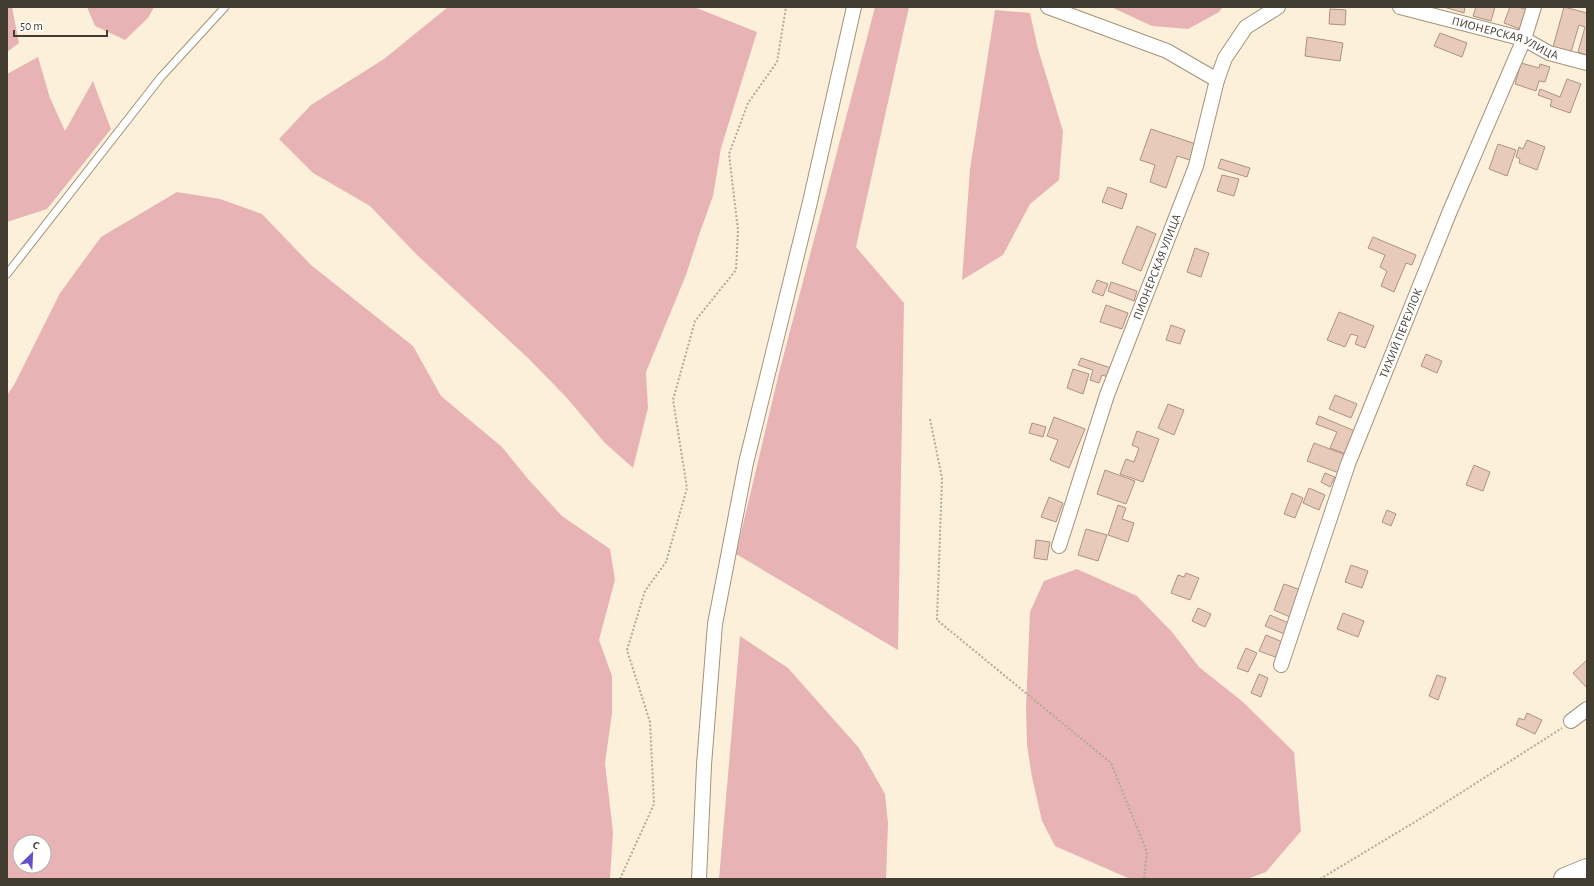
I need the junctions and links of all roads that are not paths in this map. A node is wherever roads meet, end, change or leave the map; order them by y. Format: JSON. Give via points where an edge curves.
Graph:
{"nodes":[{"id":1,"x":226,"y":7,"type":"edge"},
{"id":2,"x":854,"y":7,"type":"edge"},
{"id":3,"x":1048,"y":7,"type":"edge"},
{"id":4,"x":1278,"y":7,"type":"edge"},
{"id":5,"x":1400,"y":7,"type":"edge"},
{"id":6,"x":1534,"y":7,"type":"edge"},
{"id":7,"x":1524,"y":39,"type":"junction"},
{"id":8,"x":1587,"y":63,"type":"edge"},
{"id":9,"x":1217,"y":80,"type":"junction"},
{"id":10,"x":7,"y":274,"type":"edge"},
{"id":11,"x":1059,"y":546,"type":"dead end"},
{"id":12,"x":1281,"y":665,"type":"dead end"},
{"id":13,"x":1587,"y":709,"type":"edge"},
{"id":14,"x":1571,"y":722,"type":"road end"},
{"id":15,"x":1587,"y":870,"type":"edge"},
{"id":16,"x":699,"y":879,"type":"edge"},
{"id":17,"x":1565,"y":879,"type":"edge"}],
"edges":[{"from":1,"to":10,"type":"lane","via":[[161,77]]},
{"from":2,"to":16,"type":"street","via":[[810,202],[746,463],[715,624],[704,765]]},
{"from":3,"to":9,"type":"street","via":[[1167,51]]},
{"from":4,"to":9,"type":"street","name":"ПИОНЕРСКАЯ УЛИЦА","via":[[1246,27],[1225,58]]},
{"from":5,"to":7,"type":"street","name":"ПИОНЕРСКАЯ УЛИЦА"},
{"from":6,"to":7,"type":"street","name":"ТИХИЙ ПЕРЕУЛОК"},
{"from":7,"to":8,"type":"street","name":"ПИОНЕРСКАЯ УЛИЦА","via":[[1549,54]]},
{"from":7,"to":12,"type":"street","name":"ТИХИЙ ПЕРЕУЛОК","via":[[1450,211],[1348,464]]},
{"from":9,"to":11,"type":"street","name":"ПИОНЕРСКАЯ УЛИЦА","via":[[1196,166],[1107,395]]},
{"from":13,"to":14,"type":"street"},
{"from":15,"to":17,"type":"main road"}]}
